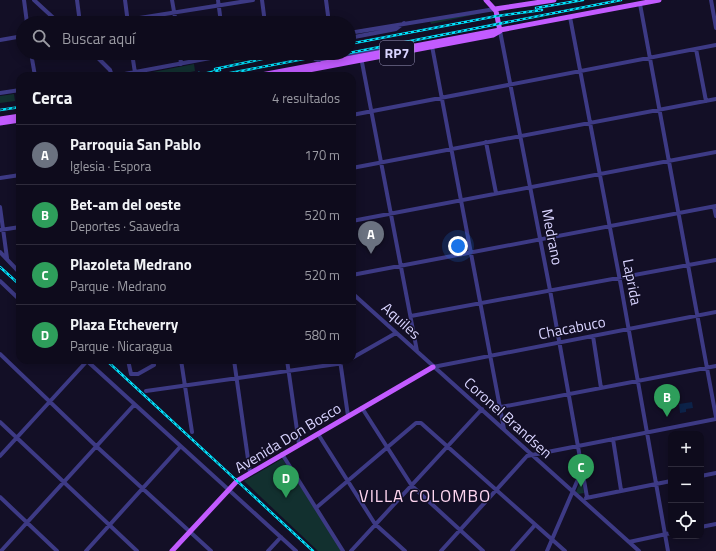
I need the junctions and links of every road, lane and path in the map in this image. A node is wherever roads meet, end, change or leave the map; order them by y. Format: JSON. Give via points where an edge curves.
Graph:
{"nodes":[{"id":1,"x":24,"y":0,"type":"edge"},
{"id":2,"x":34,"y":0,"type":"edge"},
{"id":3,"x":77,"y":0,"type":"edge"},
{"id":4,"x":125,"y":0,"type":"edge"},
{"id":5,"x":172,"y":0,"type":"edge"},
{"id":6,"x":218,"y":0,"type":"edge"},
{"id":7,"x":253,"y":0,"type":"edge"},
{"id":8,"x":262,"y":0,"type":"edge"},
{"id":9,"x":326,"y":0,"type":"edge"},
{"id":10,"x":486,"y":0,"type":"edge"},
{"id":11,"x":554,"y":0,"type":"edge"},
{"id":12,"x":659,"y":0,"type":"edge"},
{"id":13,"x":711,"y":0,"type":"edge"},
{"id":14,"x":640,"y":4,"type":"junction"},
{"id":15,"x":218,"y":6,"type":"junction"},
{"id":16,"x":495,"y":9,"type":"junction"},
{"id":17,"x":174,"y":13,"type":"junction"},
{"id":18,"x":26,"y":16,"type":"edge"},
{"id":19,"x":51,"y":16,"type":"edge"},
{"id":20,"x":79,"y":16,"type":"edge"},
{"id":21,"x":127,"y":16,"type":"edge"},
{"id":22,"x":157,"y":16,"type":"edge"},
{"id":23,"x":175,"y":16,"type":"edge"},
{"id":24,"x":220,"y":16,"type":"edge"},
{"id":25,"x":264,"y":16,"type":"edge"},
{"id":26,"x":328,"y":16,"type":"edge"},
{"id":27,"x":570,"y":17,"type":"junction"},
{"id":28,"x":404,"y":23,"type":"junction"},
{"id":29,"x":716,"y":28,"type":"edge"},
{"id":30,"x":500,"y":31,"type":"junction"},
{"id":31,"x":356,"y":32,"type":"edge"},
{"id":32,"x":16,"y":37,"type":"edge"},
{"id":33,"x":356,"y":37,"type":"edge"},
{"id":34,"x":0,"y":40,"type":"edge"},
{"id":35,"x":716,"y":45,"type":"edge"},
{"id":36,"x":432,"y":46,"type":"junction"},
{"id":37,"x":409,"y":47,"type":"junction"},
{"id":38,"x":696,"y":49,"type":"junction"},
{"id":39,"x":356,"y":53,"type":"edge"},
{"id":40,"x":361,"y":58,"type":"junction"},
{"id":41,"x":650,"y":58,"type":"junction"},
{"id":42,"x":356,"y":59,"type":"edge"},
{"id":43,"x":32,"y":60,"type":"edge"},
{"id":44,"x":100,"y":60,"type":"edge"},
{"id":45,"x":133,"y":60,"type":"edge"},
{"id":46,"x":181,"y":60,"type":"edge"},
{"id":47,"x":199,"y":60,"type":"edge"},
{"id":48,"x":352,"y":60,"type":"edge"},
{"id":49,"x":181,"y":64,"type":"junction"},
{"id":50,"x":580,"y":70,"type":"junction"},
{"id":51,"x":34,"y":72,"type":"edge"},
{"id":52,"x":111,"y":72,"type":"edge"},
{"id":53,"x":135,"y":72,"type":"edge"},
{"id":54,"x":140,"y":72,"type":"edge"},
{"id":55,"x":297,"y":72,"type":"edge"},
{"id":56,"x":511,"y":85,"type":"junction"},
{"id":57,"x":16,"y":91,"type":"edge"},
{"id":58,"x":0,"y":93,"type":"edge"},
{"id":59,"x":442,"y":98,"type":"junction"},
{"id":60,"x":716,"y":99,"type":"edge"},
{"id":61,"x":706,"y":101,"type":"junction"},
{"id":62,"x":659,"y":110,"type":"junction"},
{"id":63,"x":371,"y":111,"type":"junction"},
{"id":64,"x":356,"y":114,"type":"edge"},
{"id":65,"x":16,"y":117,"type":"edge"},
{"id":66,"x":0,"y":119,"type":"edge"},
{"id":67,"x":16,"y":121,"type":"edge"},
{"id":68,"x":590,"y":122,"type":"junction"},
{"id":69,"x":0,"y":123,"type":"edge"},
{"id":70,"x":521,"y":136,"type":"junction"},
{"id":71,"x":486,"y":142,"type":"junction"},
{"id":72,"x":452,"y":148,"type":"junction"},
{"id":73,"x":716,"y":152,"type":"edge"},
{"id":74,"x":669,"y":161,"type":"junction"},
{"id":75,"x":381,"y":162,"type":"junction"},
{"id":76,"x":356,"y":167,"type":"edge"},
{"id":77,"x":600,"y":174,"type":"junction"},
{"id":78,"x":16,"y":176,"type":"edge"},
{"id":79,"x":0,"y":178,"type":"edge"},
{"id":80,"x":531,"y":187,"type":"junction"},
{"id":81,"x":496,"y":193,"type":"junction"},
{"id":82,"x":461,"y":200,"type":"junction"},
{"id":83,"x":715,"y":206,"type":"edge"},
{"id":84,"x":0,"y":207,"type":"edge"},
{"id":85,"x":679,"y":213,"type":"junction"},
{"id":86,"x":391,"y":214,"type":"junction"},
{"id":87,"x":716,"y":216,"type":"edge"},
{"id":88,"x":356,"y":220,"type":"edge"},
{"id":89,"x":609,"y":226,"type":"junction"},
{"id":90,"x":16,"y":228,"type":"edge"},
{"id":91,"x":2,"y":230,"type":"edge"},
{"id":92,"x":541,"y":239,"type":"junction"},
{"id":93,"x":0,"y":252,"type":"edge"},
{"id":94,"x":472,"y":252,"type":"junction"},
{"id":95,"x":7,"y":258,"type":"junction"},
{"id":96,"x":716,"y":260,"type":"edge"},
{"id":97,"x":689,"y":265,"type":"junction"},
{"id":98,"x":401,"y":266,"type":"junction"},
{"id":99,"x":16,"y":268,"type":"edge"},
{"id":100,"x":356,"y":274,"type":"edge"},
{"id":101,"x":619,"y":277,"type":"junction"},
{"id":102,"x":0,"y":283,"type":"edge"},
{"id":103,"x":550,"y":290,"type":"junction"},
{"id":104,"x":16,"y":297,"type":"edge"},
{"id":105,"x":356,"y":297,"type":"edge"},
{"id":106,"x":481,"y":303,"type":"junction"},
{"id":107,"x":716,"y":312,"type":"edge"},
{"id":108,"x":411,"y":316,"type":"junction"},
{"id":109,"x":699,"y":316,"type":"junction"},
{"id":110,"x":629,"y":329,"type":"junction"},
{"id":111,"x":396,"y":333,"type":"junction"},
{"id":112,"x":592,"y":336,"type":"junction"},
{"id":113,"x":560,"y":342,"type":"junction"},
{"id":114,"x":417,"y":351,"type":"junction"},
{"id":115,"x":0,"y":354,"type":"edge"},
{"id":116,"x":491,"y":355,"type":"junction"},
{"id":117,"x":356,"y":356,"type":"edge"},
{"id":118,"x":83,"y":364,"type":"edge"},
{"id":119,"x":90,"y":364,"type":"edge"},
{"id":120,"x":129,"y":364,"type":"edge"},
{"id":121,"x":182,"y":364,"type":"edge"},
{"id":122,"x":235,"y":364,"type":"edge"},
{"id":123,"x":288,"y":364,"type":"edge"},
{"id":124,"x":329,"y":364,"type":"edge"},
{"id":125,"x":341,"y":364,"type":"edge"},
{"id":126,"x":154,"y":365,"type":"dead end"},
{"id":127,"x":716,"y":366,"type":"edge"},
{"id":128,"x":433,"y":367,"type":"junction"},
{"id":129,"x":707,"y":368,"type":"junction"},
{"id":130,"x":289,"y":371,"type":"junction"},
{"id":131,"x":237,"y":379,"type":"junction"},
{"id":132,"x":637,"y":381,"type":"junction"},
{"id":133,"x":185,"y":386,"type":"junction"},
{"id":134,"x":601,"y":388,"type":"junction"},
{"id":135,"x":146,"y":391,"type":"dead end"},
{"id":136,"x":569,"y":394,"type":"junction"},
{"id":137,"x":50,"y":402,"type":"junction"},
{"id":138,"x":134,"y":405,"type":"junction"},
{"id":139,"x":501,"y":407,"type":"junction"},
{"id":140,"x":362,"y":408,"type":"junction"},
{"id":141,"x":482,"y":409,"type":"junction"},
{"id":142,"x":348,"y":416,"type":"junction"},
{"id":143,"x":716,"y":418,"type":"edge"},
{"id":144,"x":0,"y":422,"type":"edge"},
{"id":145,"x":504,"y":429,"type":"junction"},
{"id":146,"x":192,"y":432,"type":"dead end"},
{"id":147,"x":646,"y":432,"type":"junction"},
{"id":148,"x":318,"y":434,"type":"junction"},
{"id":149,"x":17,"y":438,"type":"junction"},
{"id":150,"x":613,"y":439,"type":"junction"},
{"id":151,"x":299,"y":444,"type":"junction"},
{"id":152,"x":578,"y":445,"type":"junction"},
{"id":153,"x":96,"y":446,"type":"junction"},
{"id":154,"x":449,"y":446,"type":"junction"},
{"id":155,"x":180,"y":447,"type":"junction"},
{"id":156,"x":387,"y":448,"type":"junction"},
{"id":157,"x":282,"y":454,"type":"junction"},
{"id":158,"x":530,"y":454,"type":"junction"},
{"id":159,"x":0,"y":456,"type":"edge"},
{"id":160,"x":583,"y":470,"type":"junction"},
{"id":161,"x":250,"y":473,"type":"junction"},
{"id":162,"x":716,"y":473,"type":"edge"},
{"id":163,"x":704,"y":475,"type":"edge"},
{"id":164,"x":348,"y":481,"type":"junction"},
{"id":165,"x":63,"y":482,"type":"junction"},
{"id":166,"x":668,"y":482,"type":"edge"},
{"id":167,"x":655,"y":484,"type":"junction"},
{"id":168,"x":412,"y":486,"type":"junction"},
{"id":169,"x":142,"y":489,"type":"junction"},
{"id":170,"x":229,"y":489,"type":"junction"},
{"id":171,"x":496,"y":489,"type":"junction"},
{"id":172,"x":621,"y":490,"type":"junction"},
{"id":173,"x":573,"y":492,"type":"junction"},
{"id":174,"x":0,"y":497,"type":"edge"},
{"id":175,"x":587,"y":497,"type":"junction"},
{"id":176,"x":582,"y":501,"type":"junction"},
{"id":177,"x":317,"y":508,"type":"junction"},
{"id":178,"x":28,"y":522,"type":"junction"},
{"id":179,"x":375,"y":524,"type":"junction"},
{"id":180,"x":716,"y":524,"type":"edge"},
{"id":181,"x":110,"y":525,"type":"junction"},
{"id":182,"x":536,"y":525,"type":"junction"},
{"id":183,"x":704,"y":526,"type":"edge"},
{"id":184,"x":460,"y":530,"type":"junction"},
{"id":185,"x":190,"y":532,"type":"junction"},
{"id":186,"x":665,"y":534,"type":"junction"},
{"id":187,"x":668,"y":534,"type":"edge"},
{"id":188,"x":281,"y":537,"type":"junction"},
{"id":189,"x":553,"y":539,"type":"junction"},
{"id":190,"x":629,"y":542,"type":"junction"},
{"id":191,"x":1,"y":551,"type":"edge"},
{"id":192,"x":57,"y":551,"type":"edge"},
{"id":193,"x":86,"y":551,"type":"edge"},
{"id":194,"x":137,"y":551,"type":"edge"},
{"id":195,"x":172,"y":551,"type":"edge"},
{"id":196,"x":211,"y":551,"type":"edge"},
{"id":197,"x":268,"y":551,"type":"edge"},
{"id":198,"x":296,"y":551,"type":"edge"},
{"id":199,"x":343,"y":551,"type":"edge"},
{"id":200,"x":350,"y":551,"type":"edge"},
{"id":201,"x":405,"y":551,"type":"edge"},
{"id":202,"x":441,"y":551,"type":"edge"},
{"id":203,"x":483,"y":551,"type":"edge"},
{"id":204,"x":512,"y":551,"type":"edge"},
{"id":205,"x":548,"y":551,"type":"edge"},
{"id":206,"x":565,"y":551,"type":"edge"},
{"id":207,"x":639,"y":551,"type":"edge"},
{"id":208,"x":668,"y":551,"type":"edge"}],
"edges":[{"from":1,"to":18,"type":"street"},
{"from":2,"to":19,"type":"street"},
{"from":3,"to":20,"type":"street"},
{"from":4,"to":21,"type":"street"},
{"from":5,"to":17,"type":"street"},
{"from":6,"to":15,"type":"street"},
{"from":7,"to":15,"type":"street"},
{"from":8,"to":25,"type":"street"},
{"from":9,"to":26,"type":"street"},
{"from":10,"to":16,"type":"main road"},
{"from":11,"to":16,"type":"main road"},
{"from":12,"to":14,"type":"main road","number":"RP7"},
{"from":13,"to":29,"type":"street"},
{"from":14,"to":27,"type":"main road","number":"RP7"},
{"from":14,"to":41,"type":"street"},
{"from":15,"to":17,"type":"street"},
{"from":15,"to":24,"type":"street"},
{"from":16,"to":28,"type":"street"},
{"from":16,"to":30,"type":"main road","name":"Medrano"},
{"from":17,"to":22,"type":"street"},
{"from":17,"to":23,"type":"street"},
{"from":27,"to":30,"type":"main road","number":"RP7"},
{"from":27,"to":50,"type":"street","name":"Laprida"},
{"from":28,"to":31,"type":"street"},
{"from":28,"to":33,"type":"street","via":[[396,29]]},
{"from":30,"to":36,"type":"main road","number":"RP7","via":[[493,35]]},
{"from":30,"to":37,"type":"main road","number":"RP7","via":[[492,30]]},
{"from":30,"to":56,"type":"street","name":"Medrano"},
{"from":32,"to":34,"type":"street"},
{"from":35,"to":38,"type":"street"},
{"from":36,"to":40,"type":"main road","number":"RP7"},
{"from":36,"to":59,"type":"street"},
{"from":37,"to":39,"type":"street","bridge":true,"via":[[398,46]]},
{"from":37,"to":40,"type":"main road","number":"RP7"},
{"from":38,"to":41,"type":"street"},
{"from":38,"to":61,"type":"street"},
{"from":40,"to":42,"type":"main road","number":"RP7"},
{"from":40,"to":63,"type":"street"},
{"from":41,"to":50,"type":"street"},
{"from":41,"to":62,"type":"street"},
{"from":43,"to":51,"type":"street"},
{"from":44,"to":52,"type":"street"},
{"from":45,"to":53,"type":"street"},
{"from":46,"to":49,"type":"street"},
{"from":47,"to":49,"type":"street"},
{"from":48,"to":55,"type":"main road","number":"RP7"},
{"from":49,"to":54,"type":"street"},
{"from":50,"to":56,"type":"street"},
{"from":50,"to":68,"type":"street","name":"Laprida"},
{"from":56,"to":59,"type":"street"},
{"from":56,"to":70,"type":"street","name":"Medrano"},
{"from":57,"to":58,"type":"street"},
{"from":59,"to":63,"type":"street"},
{"from":59,"to":72,"type":"street"},
{"from":60,"to":61,"type":"street"},
{"from":61,"to":62,"type":"street"},
{"from":62,"to":68,"type":"street"},
{"from":62,"to":74,"type":"street"},
{"from":63,"to":64,"type":"street"},
{"from":63,"to":75,"type":"street"},
{"from":65,"to":66,"type":"main road"},
{"from":67,"to":69,"type":"main road"},
{"from":68,"to":70,"type":"street"},
{"from":68,"to":77,"type":"street","name":"Laprida"},
{"from":70,"to":71,"type":"street"},
{"from":70,"to":80,"type":"street","name":"Medrano"},
{"from":71,"to":72,"type":"street"},
{"from":71,"to":81,"type":"street"},
{"from":72,"to":75,"type":"street"},
{"from":72,"to":82,"type":"street"},
{"from":73,"to":74,"type":"street"},
{"from":74,"to":77,"type":"street"},
{"from":74,"to":85,"type":"street"},
{"from":75,"to":76,"type":"street"},
{"from":75,"to":86,"type":"street"},
{"from":77,"to":80,"type":"street"},
{"from":77,"to":89,"type":"street","name":"Laprida"},
{"from":78,"to":79,"type":"street"},
{"from":80,"to":81,"type":"street"},
{"from":80,"to":92,"type":"street","name":"Medrano"},
{"from":81,"to":82,"type":"street"},
{"from":82,"to":86,"type":"street"},
{"from":82,"to":94,"type":"street"},
{"from":83,"to":85,"type":"street"},
{"from":83,"to":87,"type":"street"},
{"from":84,"to":91,"type":"street"},
{"from":85,"to":89,"type":"street"},
{"from":85,"to":97,"type":"street"},
{"from":86,"to":88,"type":"street"},
{"from":86,"to":98,"type":"street"},
{"from":89,"to":92,"type":"street"},
{"from":89,"to":101,"type":"street","name":"Laprida"},
{"from":90,"to":91,"type":"street"},
{"from":91,"to":95,"type":"street"},
{"from":92,"to":94,"type":"street"},
{"from":92,"to":103,"type":"street","name":"Medrano"},
{"from":93,"to":95,"type":"street"},
{"from":94,"to":98,"type":"street"},
{"from":94,"to":106,"type":"street"},
{"from":95,"to":99,"type":"street"},
{"from":96,"to":97,"type":"street"},
{"from":97,"to":101,"type":"street"},
{"from":97,"to":109,"type":"street"},
{"from":98,"to":100,"type":"street"},
{"from":98,"to":108,"type":"street"},
{"from":101,"to":103,"type":"street"},
{"from":101,"to":110,"type":"street","name":"Laprida"},
{"from":102,"to":104,"type":"street"},
{"from":103,"to":106,"type":"street"},
{"from":103,"to":113,"type":"street","name":"Medrano"},
{"from":105,"to":111,"type":"street","name":"Aquiles"},
{"from":106,"to":108,"type":"street"},
{"from":106,"to":116,"type":"street"},
{"from":107,"to":109,"type":"street","name":"Chacabuco"},
{"from":108,"to":114,"type":"street"},
{"from":109,"to":110,"type":"street","name":"Chacabuco"},
{"from":109,"to":129,"type":"street"},
{"from":110,"to":112,"type":"street","name":"Chacabuco"},
{"from":110,"to":132,"type":"street","name":"Laprida"},
{"from":111,"to":114,"type":"street","name":"Aquiles"},
{"from":111,"to":117,"type":"street"},
{"from":112,"to":113,"type":"street","name":"Chacabuco"},
{"from":112,"to":134,"type":"street"},
{"from":113,"to":116,"type":"street","name":"Chacabuco"},
{"from":113,"to":136,"type":"street","name":"Medrano"},
{"from":114,"to":128,"type":"street","name":"Aquiles"},
{"from":115,"to":137,"type":"street"},
{"from":116,"to":128,"type":"street","name":"Chacabuco"},
{"from":116,"to":139,"type":"street"},
{"from":118,"to":137,"type":"street"},
{"from":119,"to":138,"type":"street"},
{"from":120,"to":126,"type":"street","via":[[131,374],[138,374]]},
{"from":121,"to":133,"type":"street"},
{"from":122,"to":131,"type":"street"},
{"from":123,"to":130,"type":"street"},
{"from":124,"to":130,"type":"street"},
{"from":125,"to":142,"type":"street"},
{"from":127,"to":129,"type":"street"},
{"from":128,"to":140,"type":"main road","name":"Avenida Don Bosco"},
{"from":128,"to":141,"type":"street","name":"Coronel Brandsen"},
{"from":129,"to":132,"type":"street"},
{"from":129,"to":143,"type":"street"},
{"from":130,"to":131,"type":"street"},
{"from":130,"to":151,"type":"street"},
{"from":131,"to":133,"type":"street"},
{"from":131,"to":161,"type":"street"},
{"from":132,"to":134,"type":"street"},
{"from":132,"to":147,"type":"street","name":"Laprida"},
{"from":133,"to":135,"type":"street"},
{"from":133,"to":146,"type":"street"},
{"from":134,"to":136,"type":"street"},
{"from":136,"to":139,"type":"street"},
{"from":136,"to":152,"type":"street","name":"Medrano"},
{"from":137,"to":149,"type":"street"},
{"from":137,"to":153,"type":"street"},
{"from":138,"to":153,"type":"street"},
{"from":138,"to":155,"type":"street"},
{"from":139,"to":145,"type":"street"},
{"from":140,"to":142,"type":"main road","name":"Avenida Don Bosco"},
{"from":140,"to":156,"type":"street"},
{"from":141,"to":145,"type":"street","name":"Coronel Brandsen"},
{"from":141,"to":154,"type":"street"},
{"from":142,"to":148,"type":"main road","name":"Avenida Don Bosco"},
{"from":143,"to":147,"type":"street"},
{"from":144,"to":149,"type":"street"},
{"from":145,"to":158,"type":"street","name":"Coronel Brandsen"},
{"from":147,"to":150,"type":"street"},
{"from":147,"to":167,"type":"street","name":"Laprida"},
{"from":148,"to":151,"type":"main road","name":"Avenida Don Bosco"},
{"from":148,"to":164,"type":"street"},
{"from":149,"to":159,"type":"street"},
{"from":149,"to":165,"type":"street"},
{"from":150,"to":152,"type":"street"},
{"from":150,"to":172,"type":"street"},
{"from":151,"to":157,"type":"main road","name":"Avenida Don Bosco"},
{"from":152,"to":158,"type":"street"},
{"from":152,"to":160,"type":"street","name":"Medrano"},
{"from":153,"to":165,"type":"street"},
{"from":153,"to":169,"type":"street"},
{"from":154,"to":156,"type":"street","via":[[419,422]]},
{"from":154,"to":168,"type":"street"},
{"from":154,"to":171,"type":"street"},
{"from":155,"to":169,"type":"street"},
{"from":155,"to":170,"type":"street"},
{"from":156,"to":164,"type":"street"},
{"from":156,"to":168,"type":"street"},
{"from":157,"to":161,"type":"main road","name":"Avenida Don Bosco"},
{"from":157,"to":177,"type":"street"},
{"from":158,"to":171,"type":"street"},
{"from":158,"to":173,"type":"street","name":"Coronel Brandsen"},
{"from":160,"to":173,"type":"street"},
{"from":160,"to":175,"type":"street","name":"Medrano"},
{"from":161,"to":170,"type":"main road","name":"Avenida Don Bosco"},
{"from":162,"to":163,"type":"street"},
{"from":164,"to":177,"type":"street"},
{"from":164,"to":179,"type":"street"},
{"from":165,"to":178,"type":"street"},
{"from":165,"to":181,"type":"street"},
{"from":166,"to":167,"type":"street"},
{"from":167,"to":172,"type":"street"},
{"from":167,"to":186,"type":"street","name":"Laprida"},
{"from":168,"to":179,"type":"street"},
{"from":168,"to":184,"type":"street"},
{"from":169,"to":181,"type":"street"},
{"from":169,"to":185,"type":"street"},
{"from":170,"to":185,"type":"main road","name":"Avenida Don Bosco"},
{"from":170,"to":188,"type":"street"},
{"from":171,"to":182,"type":"street"},
{"from":171,"to":184,"type":"street"},
{"from":172,"to":175,"type":"street"},
{"from":173,"to":176,"type":"street","name":"Coronel Brandsen"},
{"from":173,"to":189,"type":"street"},
{"from":174,"to":178,"type":"street"},
{"from":175,"to":176,"type":"street"},
{"from":176,"to":190,"type":"street","name":"Coronel Brandsen"},
{"from":177,"to":199,"type":"street"},
{"from":178,"to":191,"type":"street"},
{"from":178,"to":192,"type":"street"},
{"from":179,"to":200,"type":"street"},
{"from":179,"to":201,"type":"street"},
{"from":180,"to":183,"type":"street"},
{"from":181,"to":193,"type":"street"},
{"from":181,"to":194,"type":"street"},
{"from":182,"to":189,"type":"street"},
{"from":182,"to":204,"type":"street"},
{"from":184,"to":202,"type":"street"},
{"from":184,"to":203,"type":"street"},
{"from":185,"to":195,"type":"main road","name":"Avenida Don Bosco"},
{"from":185,"to":196,"type":"street"},
{"from":186,"to":187,"type":"street"},
{"from":186,"to":190,"type":"street"},
{"from":186,"to":208,"type":"street","name":"Laprida"},
{"from":188,"to":197,"type":"street"},
{"from":188,"to":198,"type":"street"},
{"from":189,"to":205,"type":"street"},
{"from":189,"to":206,"type":"street"},
{"from":190,"to":207,"type":"street","name":"Coronel Brandsen"}]}
